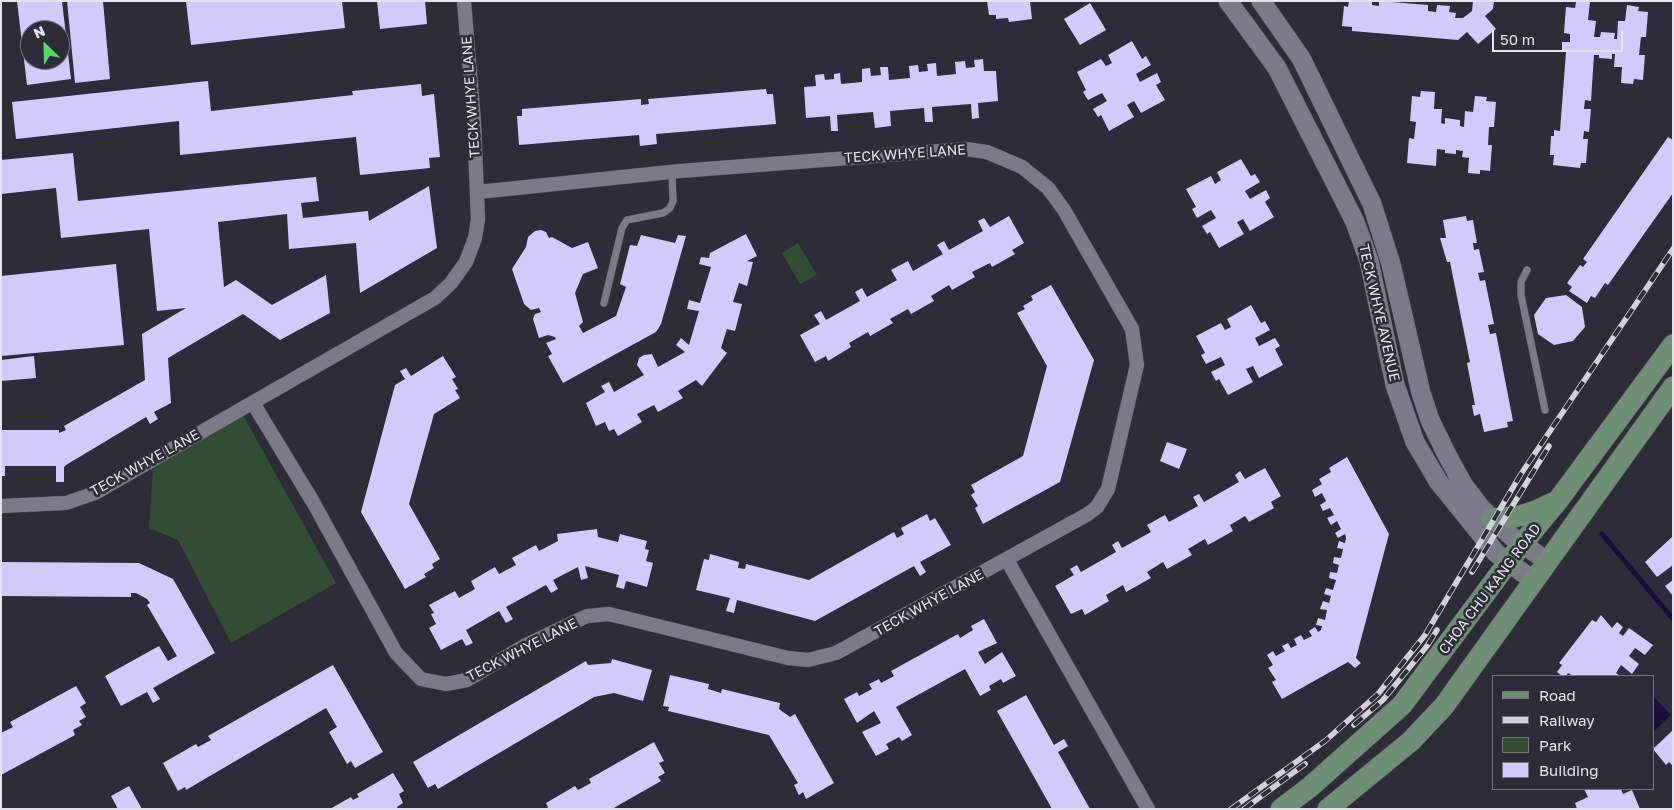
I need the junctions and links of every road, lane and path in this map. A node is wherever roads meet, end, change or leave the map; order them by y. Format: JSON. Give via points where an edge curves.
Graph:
{"nodes":[{"id":1,"x":464,"y":1,"type":"edge"},
{"id":2,"x":1228,"y":1,"type":"edge"},
{"id":3,"x":1261,"y":1,"type":"edge"},
{"id":4,"x":672,"y":172,"type":"junction"},
{"id":5,"x":478,"y":192,"type":"junction"},
{"id":6,"x":1527,"y":270,"type":"dead end"},
{"id":7,"x":604,"y":303,"type":"dead end"},
{"id":8,"x":1673,"y":344,"type":"edge"},
{"id":9,"x":1673,"y":387,"type":"edge"},
{"id":10,"x":253,"y":403,"type":"junction"},
{"id":11,"x":1545,"y":410,"type":"dead end"},
{"id":12,"x":1560,"y":500,"type":"junction"},
{"id":13,"x":1,"y":506,"type":"edge"},
{"id":14,"x":1492,"y":519,"type":"junction"},
{"id":15,"x":1522,"y":544,"type":"junction"},
{"id":16,"x":1007,"y":560,"type":"junction"},
{"id":17,"x":1547,"y":561,"type":"junction"},
{"id":18,"x":1509,"y":563,"type":"junction"},
{"id":19,"x":1534,"y":581,"type":"junction"},
{"id":20,"x":1148,"y":809,"type":"edge"},
{"id":21,"x":1281,"y":809,"type":"edge"},
{"id":22,"x":1328,"y":809,"type":"edge"}],
"edges":[{"from":1,"to":5,"type":"street","name":"TECK WHYE LANE"},
{"from":2,"to":18,"type":"main road","name":"TECK WHYE AVENUE","via":[[1277,68],[1355,222],[1369,261],[1398,393],[1416,442],[1438,481],[1496,553]]},
{"from":3,"to":14,"type":"main road","name":"TECK WHYE AVENUE","via":[[1301,58],[1372,204],[1391,264],[1417,379],[1430,420],[1464,486]]},
{"from":4,"to":5,"type":"street","name":"TECK WHYE LANE"},
{"from":4,"to":7,"type":"lane","via":[[673,201],[670,208],[663,213],[627,220],[622,228]]},
{"from":4,"to":16,"type":"street","name":"TECK WHYE LANE","via":[[966,149],[987,152],[1022,167],[1048,188],[1125,315],[1132,329],[1137,365],[1108,489],[1101,501],[1088,514]]},
{"from":5,"to":10,"type":"street","name":"TECK WHYE LANE","via":[[475,238],[466,262],[451,283],[435,298]]},
{"from":6,"to":11,"type":"lane","via":[[1521,282],[1521,295]]},
{"from":8,"to":12,"type":"main road","name":"CHOA CHU KANG ROAD"},
{"from":9,"to":17,"type":"main road","name":"CHOA CHU KANG ROAD"},
{"from":10,"to":13,"type":"street","name":"TECK WHYE LANE","via":[[96,493],[66,503]]},
{"from":10,"to":16,"type":"street","name":"TECK WHYE LANE","via":[[313,502],[396,653],[421,679],[446,684],[467,680],[526,645],[587,616],[609,614],[788,658],[808,660],[850,647]]},
{"from":12,"to":14,"type":"main road","via":[[1516,517]]},
{"from":12,"to":15,"type":"main road","name":"CHOA CHU KANG ROAD"},
{"from":14,"to":15,"type":"main road","name":"TECK WHYE AVENUE"},
{"from":15,"to":17,"type":"main road","name":"TECK WHYE AVENUE"},
{"from":15,"to":18,"type":"main road","name":"CHOA CHU KANG ROAD"},
{"from":16,"to":20,"type":"street"},
{"from":17,"to":19,"type":"main road","name":"CHOA CHU KANG ROAD"},
{"from":18,"to":19,"type":"main road","name":"TECK WHYE AVENUE"},
{"from":18,"to":21,"type":"main road","name":"CHOA CHU KANG ROAD","via":[[1402,705]]},
{"from":19,"to":22,"type":"main road","name":"CHOA CHU KANG ROAD","via":[[1444,706],[1411,742]]}]}
